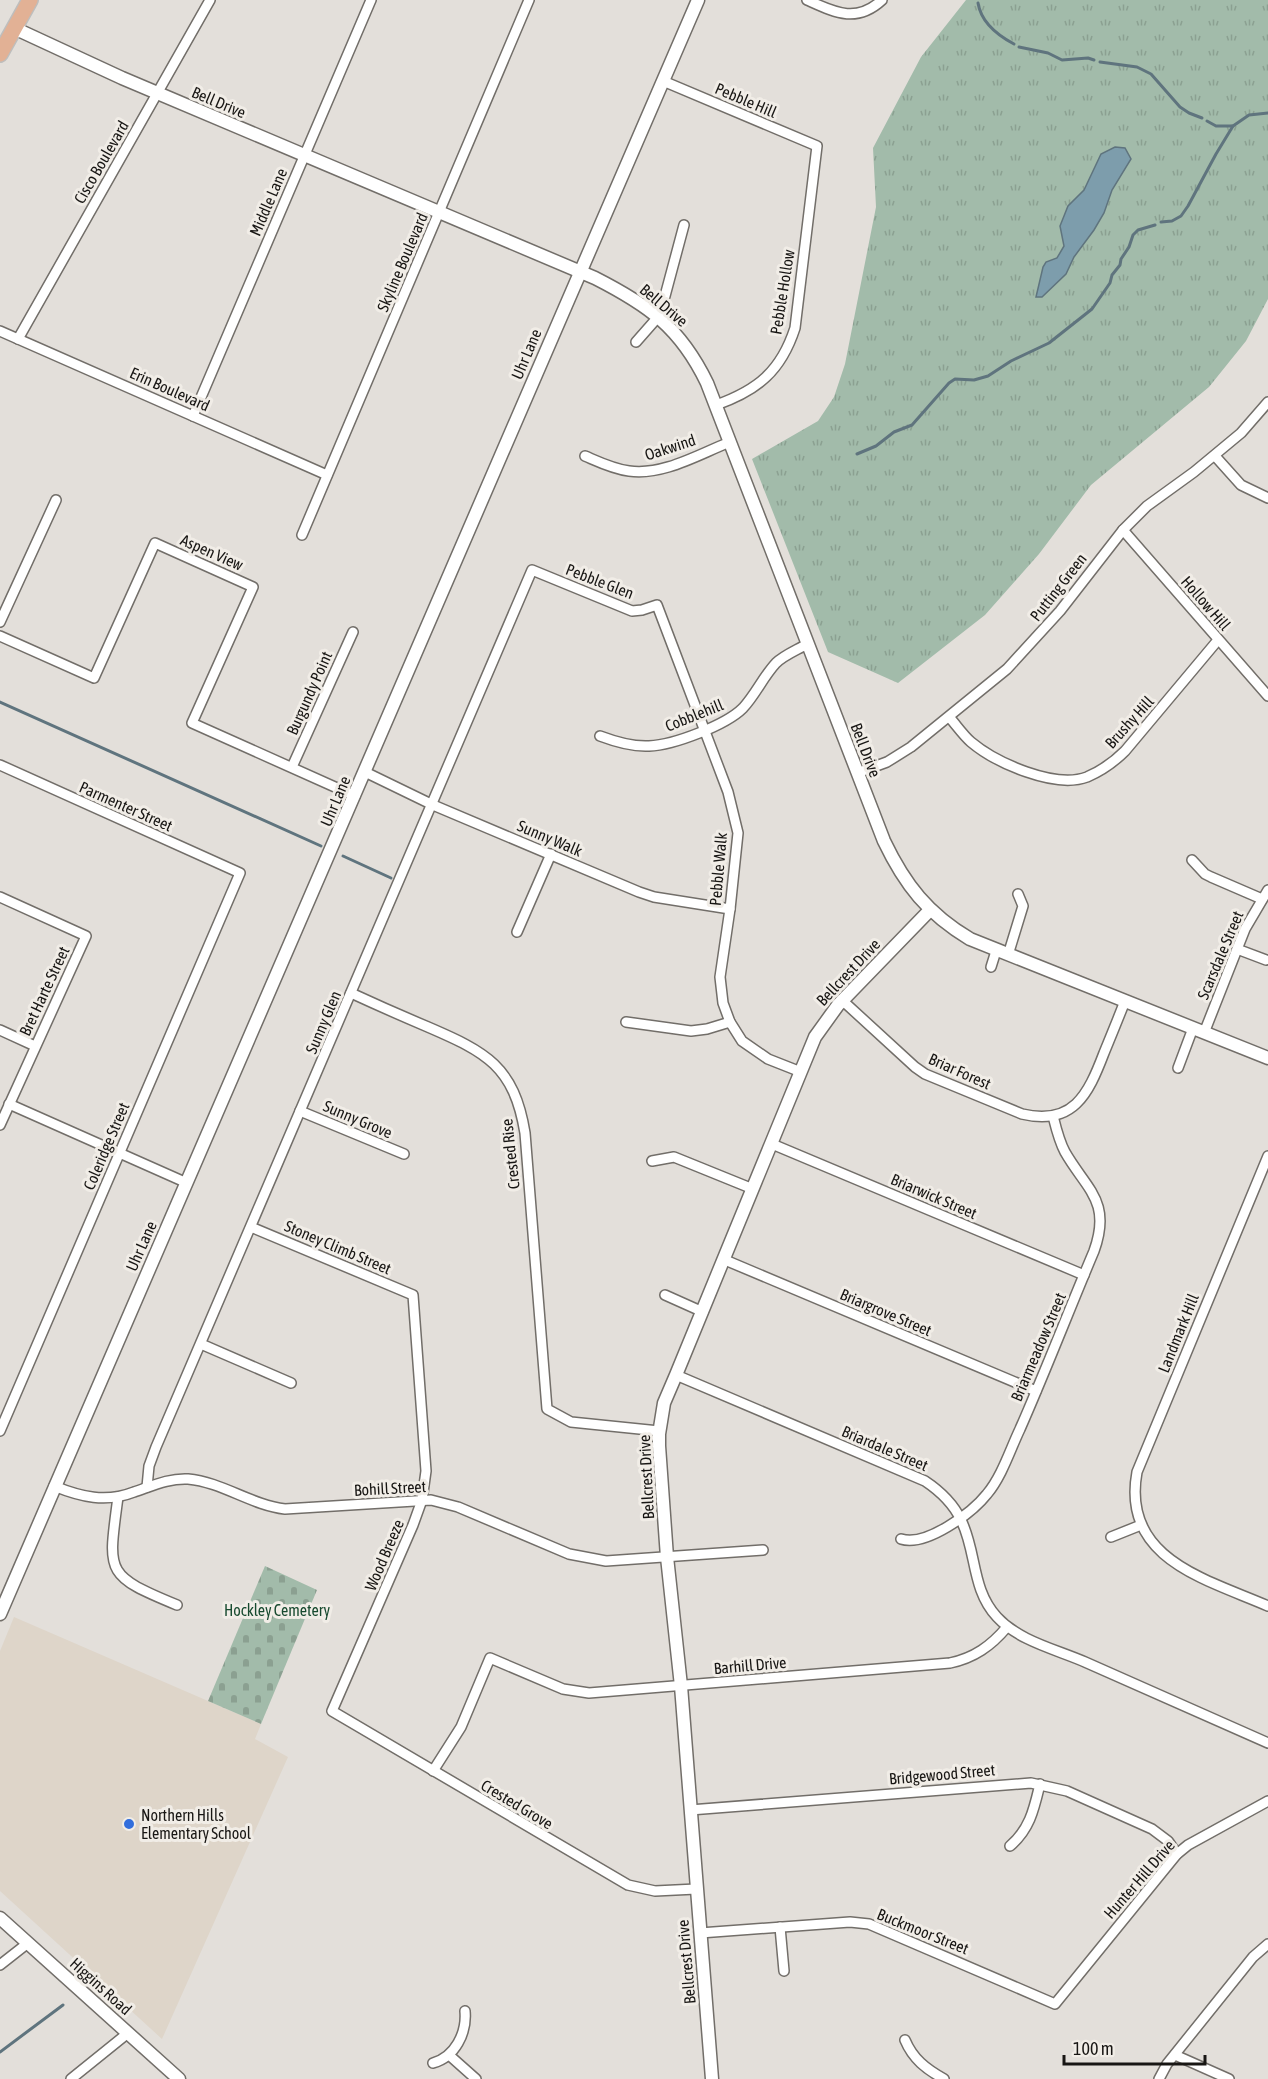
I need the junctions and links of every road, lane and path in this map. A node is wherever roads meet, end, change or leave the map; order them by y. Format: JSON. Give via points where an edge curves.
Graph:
{"nodes":[{"id":1,"x":30,"y":0,"type":"edge"},
{"id":2,"x":210,"y":0,"type":"edge"},
{"id":3,"x":371,"y":0,"type":"edge"},
{"id":4,"x":529,"y":0,"type":"edge"},
{"id":5,"x":698,"y":0,"type":"edge"},
{"id":6,"x":807,"y":0,"type":"edge"},
{"id":7,"x":882,"y":0,"type":"edge"},
{"id":8,"x":14,"y":28,"type":"junction"},
{"id":9,"x":0,"y":54,"type":"edge"},
{"id":10,"x":663,"y":81,"type":"junction"},
{"id":11,"x":158,"y":93,"type":"junction"},
{"id":12,"x":817,"y":146,"type":"joint"},
{"id":13,"x":304,"y":156,"type":"junction"},
{"id":14,"x":440,"y":213,"type":"junction"},
{"id":15,"x":684,"y":225,"type":"dead end"},
{"id":16,"x":579,"y":272,"type":"junction"},
{"id":17,"x":656,"y":315,"type":"junction"},
{"id":18,"x":0,"y":331,"type":"edge"},
{"id":19,"x":18,"y":339,"type":"junction"},
{"id":20,"x":636,"y":342,"type":"dead end"},
{"id":21,"x":1268,"y":402,"type":"edge"},
{"id":22,"x":716,"y":405,"type":"junction"},
{"id":23,"x":193,"y":416,"type":"junction"},
{"id":24,"x":730,"y":442,"type":"junction"},
{"id":25,"x":585,"y":456,"type":"dead end"},
{"id":26,"x":1215,"y":456,"type":"junction"},
{"id":27,"x":327,"y":475,"type":"junction"},
{"id":28,"x":1268,"y":498,"type":"edge"},
{"id":29,"x":56,"y":500,"type":"dead end"},
{"id":30,"x":1123,"y":530,"type":"junction"},
{"id":31,"x":302,"y":535,"type":"dead end"},
{"id":32,"x":532,"y":570,"type":"joint"},
{"id":33,"x":657,"y":605,"type":"joint"},
{"id":34,"x":0,"y":622,"type":"edge"},
{"id":35,"x":353,"y":632,"type":"dead end"},
{"id":36,"x":0,"y":636,"type":"edge"},
{"id":37,"x":1218,"y":640,"type":"junction"},
{"id":38,"x":807,"y":644,"type":"junction"},
{"id":39,"x":1268,"y":696,"type":"edge"},
{"id":40,"x":950,"y":718,"type":"junction"},
{"id":41,"x":704,"y":730,"type":"junction"},
{"id":42,"x":600,"y":736,"type":"dead end"},
{"id":43,"x":0,"y":765,"type":"edge"},
{"id":44,"x":292,"y":767,"type":"junction"},
{"id":45,"x":365,"y":772,"type":"junction"},
{"id":46,"x":857,"y":773,"type":"junction"},
{"id":47,"x":355,"y":796,"type":"junction"},
{"id":48,"x":433,"y":804,"type":"junction"},
{"id":49,"x":551,"y":854,"type":"junction"},
{"id":50,"x":1192,"y":860,"type":"dead end"},
{"id":51,"x":240,"y":873,"type":"joint"},
{"id":52,"x":1268,"y":890,"type":"edge"},
{"id":53,"x":1018,"y":894,"type":"dead end"},
{"id":54,"x":0,"y":897,"type":"edge"},
{"id":55,"x":1262,"y":899,"type":"junction"},
{"id":56,"x":730,"y":909,"type":"junction"},
{"id":57,"x":930,"y":910,"type":"junction"},
{"id":58,"x":518,"y":932,"type":"dead end"},
{"id":59,"x":1237,"y":949,"type":"junction"},
{"id":60,"x":1002,"y":953,"type":"junction"},
{"id":61,"x":1266,"y":960,"type":"dead end"},
{"id":62,"x":991,"y":967,"type":"dead end"},
{"id":63,"x":351,"y":993,"type":"junction"},
{"id":64,"x":843,"y":1000,"type":"junction"},
{"id":65,"x":1125,"y":1001,"type":"junction"},
{"id":66,"x":626,"y":1022,"type":"dead end"},
{"id":67,"x":730,"y":1022,"type":"junction"},
{"id":68,"x":0,"y":1030,"type":"edge"},
{"id":69,"x":1199,"y":1030,"type":"junction"},
{"id":70,"x":35,"y":1046,"type":"junction"},
{"id":71,"x":1268,"y":1058,"type":"edge"},
{"id":72,"x":1178,"y":1068,"type":"dead end"},
{"id":73,"x":801,"y":1072,"type":"junction"},
{"id":74,"x":9,"y":1104,"type":"junction"},
{"id":75,"x":300,"y":1111,"type":"junction"},
{"id":76,"x":1053,"y":1116,"type":"junction"},
{"id":77,"x":0,"y":1125,"type":"edge"},
{"id":78,"x":772,"y":1144,"type":"junction"},
{"id":79,"x":119,"y":1153,"type":"junction"},
{"id":80,"x":404,"y":1154,"type":"dead end"},
{"id":81,"x":1268,"y":1156,"type":"edge"},
{"id":82,"x":652,"y":1161,"type":"dead end"},
{"id":83,"x":187,"y":1183,"type":"junction"},
{"id":84,"x":753,"y":1189,"type":"junction"},
{"id":85,"x":251,"y":1227,"type":"junction"},
{"id":86,"x":724,"y":1260,"type":"junction"},
{"id":87,"x":1084,"y":1275,"type":"junction"},
{"id":88,"x":413,"y":1295,"type":"joint"},
{"id":89,"x":665,"y":1295,"type":"dead end"},
{"id":90,"x":703,"y":1312,"type":"junction"},
{"id":91,"x":201,"y":1344,"type":"junction"},
{"id":92,"x":676,"y":1375,"type":"junction"},
{"id":93,"x":291,"y":1383,"type":"dead end"},
{"id":94,"x":1036,"y":1391,"type":"junction"},
{"id":95,"x":0,"y":1431,"type":"edge"},
{"id":96,"x":659,"y":1431,"type":"junction"},
{"id":97,"x":54,"y":1486,"type":"junction"},
{"id":98,"x":147,"y":1487,"type":"junction"},
{"id":99,"x":118,"y":1497,"type":"junction"},
{"id":100,"x":422,"y":1500,"type":"junction"},
{"id":101,"x":960,"y":1518,"type":"junction"},
{"id":102,"x":1141,"y":1525,"type":"junction"},
{"id":103,"x":1111,"y":1537,"type":"dead end"},
{"id":104,"x":902,"y":1539,"type":"dead end"},
{"id":105,"x":763,"y":1550,"type":"dead end"},
{"id":106,"x":667,"y":1557,"type":"junction"},
{"id":107,"x":177,"y":1605,"type":"dead end"},
{"id":108,"x":1268,"y":1606,"type":"edge"},
{"id":109,"x":0,"y":1614,"type":"edge"},
{"id":110,"x":1007,"y":1627,"type":"junction"},
{"id":111,"x":681,"y":1686,"type":"junction"},
{"id":112,"x":332,"y":1711,"type":"joint"},
{"id":113,"x":1268,"y":1743,"type":"edge"},
{"id":114,"x":433,"y":1771,"type":"junction"},
{"id":115,"x":1040,"y":1784,"type":"junction"},
{"id":116,"x":1268,"y":1801,"type":"edge"},
{"id":117,"x":690,"y":1810,"type":"junction"},
{"id":118,"x":1010,"y":1846,"type":"dead end"},
{"id":119,"x":1178,"y":1854,"type":"junction"},
{"id":120,"x":696,"y":1889,"type":"junction"},
{"id":121,"x":0,"y":1918,"type":"edge"},
{"id":122,"x":780,"y":1927,"type":"junction"},
{"id":123,"x":700,"y":1934,"type":"junction"},
{"id":124,"x":28,"y":1943,"type":"junction"},
{"id":125,"x":1268,"y":1944,"type":"edge"},
{"id":126,"x":0,"y":1965,"type":"edge"},
{"id":127,"x":784,"y":1971,"type":"dead end"},
{"id":128,"x":1054,"y":2004,"type":"joint"},
{"id":129,"x":465,"y":2010,"type":"dead end"},
{"id":130,"x":128,"y":2033,"type":"junction"},
{"id":131,"x":905,"y":2040,"type":"dead end"},
{"id":132,"x":449,"y":2055,"type":"junction"},
{"id":133,"x":1174,"y":2055,"type":"junction"},
{"id":134,"x":433,"y":2063,"type":"dead end"},
{"id":135,"x":71,"y":2079,"type":"edge"},
{"id":136,"x":179,"y":2079,"type":"edge"},
{"id":137,"x":476,"y":2079,"type":"edge"},
{"id":138,"x":712,"y":2079,"type":"edge"},
{"id":139,"x":944,"y":2079,"type":"edge"},
{"id":140,"x":1159,"y":2079,"type":"edge"},
{"id":141,"x":1229,"y":2079,"type":"edge"}],
"edges":[{"from":1,"to":8,"type":"main road"},
{"from":2,"to":11,"type":"street","name":"Cisco Boulevard"},
{"from":3,"to":13,"type":"street","name":"Middle Lane"},
{"from":4,"to":14,"type":"street","name":"Skyline Boulevard"},
{"from":5,"to":10,"type":"street","name":"Uhr Lane"},
{"from":6,"to":7,"type":"street","via":[[850,14],[875,7]]},
{"from":8,"to":9,"type":"main road"},
{"from":8,"to":11,"type":"street","name":"Bell Drive"},
{"from":10,"to":12,"type":"street","name":"Pebble Hill"},
{"from":10,"to":16,"type":"street","name":"Uhr Lane"},
{"from":11,"to":13,"type":"street","name":"Bell Drive"},
{"from":11,"to":19,"type":"street","name":"Cisco Boulevard"},
{"from":12,"to":22,"type":"street","name":"Pebble Hollow","via":[[795,328],[788,349],[759,384]]},
{"from":13,"to":14,"type":"street","name":"Bell Drive"},
{"from":13,"to":23,"type":"street","name":"Middle Lane"},
{"from":14,"to":16,"type":"street","name":"Bell Drive"},
{"from":14,"to":27,"type":"street","name":"Skyline Boulevard"},
{"from":15,"to":17,"type":"street"},
{"from":16,"to":17,"type":"street","name":"Bell Drive","via":[[631,297]]},
{"from":16,"to":45,"type":"street","name":"Uhr Lane"},
{"from":17,"to":20,"type":"street"},
{"from":17,"to":22,"type":"street","name":"Bell Drive","via":[[678,336],[699,366]]},
{"from":18,"to":19,"type":"street","name":"Erin Boulevard"},
{"from":19,"to":23,"type":"street","name":"Erin Boulevard"},
{"from":21,"to":26,"type":"street","name":"Putting Green"},
{"from":22,"to":24,"type":"street","name":"Bell Drive"},
{"from":23,"to":27,"type":"street","name":"Erin Boulevard"},
{"from":24,"to":25,"type":"street","name":"Oakwind","via":[[664,468],[646,471],[619,469]]},
{"from":24,"to":38,"type":"street","name":"Bell Drive"},
{"from":26,"to":28,"type":"street","via":[[1241,485]]},
{"from":26,"to":30,"type":"street","name":"Putting Green","via":[[1147,506]]},
{"from":27,"to":31,"type":"street","name":"Skyline Boulevard"},
{"from":29,"to":34,"type":"street"},
{"from":30,"to":37,"type":"street","name":"Hollow Hill"},
{"from":30,"to":40,"type":"street","name":"Putting Green","via":[[1022,654]]},
{"from":32,"to":33,"type":"street","name":"Pebble Glen","via":[[632,610]]},
{"from":32,"to":48,"type":"street","name":"Sunny Glen"},
{"from":33,"to":41,"type":"street","name":"Pebble Walk"},
{"from":35,"to":44,"type":"street","name":"Burgundy Point"},
{"from":36,"to":44,"type":"street","name":"Aspen View","via":[[94,678],[155,543],[254,587],[192,723]]},
{"from":37,"to":39,"type":"street","name":"Hollow Hill"},
{"from":37,"to":40,"type":"street","name":"Brushy Hill","via":[[1125,751],[1085,778],[1037,777],[1022,771],[981,749]]},
{"from":38,"to":41,"type":"street","name":"Cobblehill","via":[[777,662],[755,695],[731,718]]},
{"from":38,"to":46,"type":"street","name":"Bell Drive"},
{"from":40,"to":46,"type":"street","name":"Putting Green","via":[[898,756]]},
{"from":41,"to":42,"type":"street","name":"Cobblehill","via":[[649,746],[632,746]]},
{"from":41,"to":56,"type":"street","name":"Pebble Walk","via":[[732,804],[738,833]]},
{"from":43,"to":51,"type":"street","name":"Parmenter Street"},
{"from":44,"to":47,"type":"street","name":"Aspen View"},
{"from":45,"to":47,"type":"street","name":"Uhr Lane"},
{"from":45,"to":48,"type":"street","name":"Sunny Walk"},
{"from":46,"to":57,"type":"street","name":"Bell Drive","via":[[893,861]]},
{"from":47,"to":83,"type":"street","name":"Uhr Lane"},
{"from":48,"to":49,"type":"street","name":"Sunny Walk"},
{"from":48,"to":63,"type":"street","name":"Sunny Glen"},
{"from":49,"to":56,"type":"street","name":"Sunny Walk","via":[[654,897]]},
{"from":49,"to":58,"type":"street"},
{"from":50,"to":55,"type":"street","via":[[1211,877]]},
{"from":51,"to":79,"type":"street","name":"Coleridge Street"},
{"from":52,"to":55,"type":"street","name":"Scarsdale Street"},
{"from":53,"to":60,"type":"street","via":[[1023,906]]},
{"from":54,"to":70,"type":"street","name":"Bret Harte Street","via":[[86,936]]},
{"from":55,"to":59,"type":"street","name":"Scarsdale Street"},
{"from":56,"to":67,"type":"street","name":"Pebble Walk","via":[[720,986]]},
{"from":57,"to":60,"type":"street","name":"Bell Drive","via":[[955,930]]},
{"from":57,"to":64,"type":"street","name":"Bellcrest Drive"},
{"from":59,"to":61,"type":"street"},
{"from":59,"to":69,"type":"street","name":"Scarsdale Street"},
{"from":60,"to":62,"type":"street"},
{"from":60,"to":65,"type":"street","name":"Bell Drive"},
{"from":63,"to":75,"type":"street","name":"Sunny Glen"},
{"from":63,"to":96,"type":"street","name":"Crested Rise","via":[[481,1052],[497,1066],[514,1091],[525,1133],[547,1409],[571,1422]]},
{"from":64,"to":73,"type":"street","name":"Bellcrest Drive","via":[[821,1027]]},
{"from":64,"to":76,"type":"street","name":"Briar Forest","via":[[925,1074],[1022,1114],[1037,1118]]},
{"from":65,"to":69,"type":"street","name":"Bell Drive"},
{"from":65,"to":76,"type":"street","via":[[1092,1084],[1072,1108]]},
{"from":66,"to":67,"type":"street","via":[[691,1031]]},
{"from":67,"to":73,"type":"street","name":"Pebble Walk","via":[[742,1041],[777,1064]]},
{"from":68,"to":70,"type":"street"},
{"from":69,"to":71,"type":"street","name":"Bell Drive"},
{"from":69,"to":72,"type":"street","name":"Scarsdale Street"},
{"from":70,"to":74,"type":"street","name":"Bret Harte Street"},
{"from":73,"to":78,"type":"street","name":"Bellcrest Drive"},
{"from":74,"to":77,"type":"street","name":"Bret Harte Street"},
{"from":74,"to":79,"type":"street"},
{"from":75,"to":80,"type":"street","name":"Sunny Grove"},
{"from":75,"to":85,"type":"street","name":"Sunny Glen"},
{"from":76,"to":87,"type":"street","name":"Briarmeadow Street","via":[[1062,1145],[1090,1187],[1100,1214],[1097,1243]]},
{"from":78,"to":84,"type":"street","name":"Bellcrest Drive"},
{"from":78,"to":87,"type":"street","name":"Briarwick Street"},
{"from":79,"to":83,"type":"street"},
{"from":79,"to":95,"type":"street","name":"Coleridge Street"},
{"from":81,"to":102,"type":"street","name":"Landmark Hill","via":[[1137,1472],[1134,1499]]},
{"from":82,"to":84,"type":"street","via":[[674,1157],[687,1160]]},
{"from":83,"to":97,"type":"street","name":"Uhr Lane"},
{"from":84,"to":86,"type":"street","name":"Bellcrest Drive"},
{"from":85,"to":88,"type":"street","name":"Stoney Climb Street"},
{"from":85,"to":91,"type":"street","name":"Sunny Glen"},
{"from":86,"to":90,"type":"street","name":"Bellcrest Drive"},
{"from":86,"to":94,"type":"street","name":"Briargrove Street"},
{"from":87,"to":94,"type":"street","name":"Briarmeadow Street"},
{"from":88,"to":100,"type":"street","name":"Wood Breeze","via":[[426,1471]]},
{"from":89,"to":90,"type":"street"},
{"from":90,"to":92,"type":"street","name":"Bellcrest Drive"},
{"from":91,"to":93,"type":"street"},
{"from":91,"to":98,"type":"street","name":"Sunny Glen","via":[[156,1447]]},
{"from":92,"to":96,"type":"street","name":"Bellcrest Drive","via":[[664,1403]]},
{"from":92,"to":101,"type":"street","name":"Briardale Street","via":[[924,1481],[951,1503]]},
{"from":94,"to":101,"type":"street","name":"Briarmeadow Street","via":[[989,1493]]},
{"from":96,"to":106,"type":"street","name":"Bellcrest Drive"},
{"from":97,"to":99,"type":"street","name":"Bohill Street","via":[[87,1498]]},
{"from":97,"to":109,"type":"street","name":"Uhr Lane"},
{"from":98,"to":99,"type":"street","name":"Bohill Street"},
{"from":98,"to":100,"type":"street","name":"Bohill Street","via":[[178,1479],[205,1482],[263,1505],[285,1509]]},
{"from":99,"to":107,"type":"street","via":[[111,1550],[117,1572],[138,1589]]},
{"from":100,"to":106,"type":"street","name":"Bohill Street","via":[[458,1507],[581,1558],[606,1561]]},
{"from":100,"to":112,"type":"street","name":"Wood Breeze"},
{"from":101,"to":104,"type":"street","name":"Briarmeadow Street","via":[[928,1538]]},
{"from":101,"to":110,"type":"street","name":"Briardale Street","via":[[981,1593]]},
{"from":102,"to":103,"type":"street"},
{"from":102,"to":108,"type":"street","via":[[1168,1559]]},
{"from":105,"to":106,"type":"street","name":"Bohill Street"},
{"from":106,"to":111,"type":"street","name":"Bellcrest Drive"},
{"from":110,"to":111,"type":"street","name":"Barhill Drive","via":[[983,1650],[950,1663]]},
{"from":110,"to":113,"type":"street","name":"Briardale Street"},
{"from":111,"to":114,"type":"street","name":"Barhill Drive","via":[[572,1691],[490,1658],[461,1727]]},
{"from":111,"to":117,"type":"street","name":"Bellcrest Drive"},
{"from":112,"to":114,"type":"street","name":"Crested Grove"},
{"from":114,"to":120,"type":"street","name":"Crested Grove","via":[[628,1886],[655,1891]]},
{"from":115,"to":117,"type":"street","name":"Bridgewood Street"},
{"from":115,"to":118,"type":"street","via":[[1029,1823]]},
{"from":115,"to":119,"type":"street","name":"Bridgewood Street","via":[[1067,1791],[1152,1829]]},
{"from":116,"to":119,"type":"street","name":"Hunter Hill Drive"},
{"from":117,"to":120,"type":"street","name":"Bellcrest Drive"},
{"from":119,"to":128,"type":"street","name":"Hunter Hill Drive"},
{"from":120,"to":123,"type":"street","name":"Bellcrest Drive"},
{"from":121,"to":124,"type":"street","name":"Higgins Road"},
{"from":122,"to":123,"type":"street","name":"Buckmoor Street"},
{"from":122,"to":127,"type":"street"},
{"from":122,"to":128,"type":"street","name":"Buckmoor Street","via":[[869,1924]]},
{"from":123,"to":138,"type":"street","name":"Bellcrest Drive"},
{"from":124,"to":126,"type":"street"},
{"from":124,"to":130,"type":"street","name":"Higgins Road"},
{"from":125,"to":133,"type":"street","via":[[1253,1957]]},
{"from":129,"to":132,"type":"street","via":[[463,2034]]},
{"from":130,"to":135,"type":"street"},
{"from":130,"to":136,"type":"street","name":"Higgins Road"},
{"from":131,"to":139,"type":"street","via":[[919,2062]]},
{"from":132,"to":134,"type":"street"},
{"from":132,"to":137,"type":"street"},
{"from":133,"to":140,"type":"street"},
{"from":133,"to":141,"type":"street"}]}
